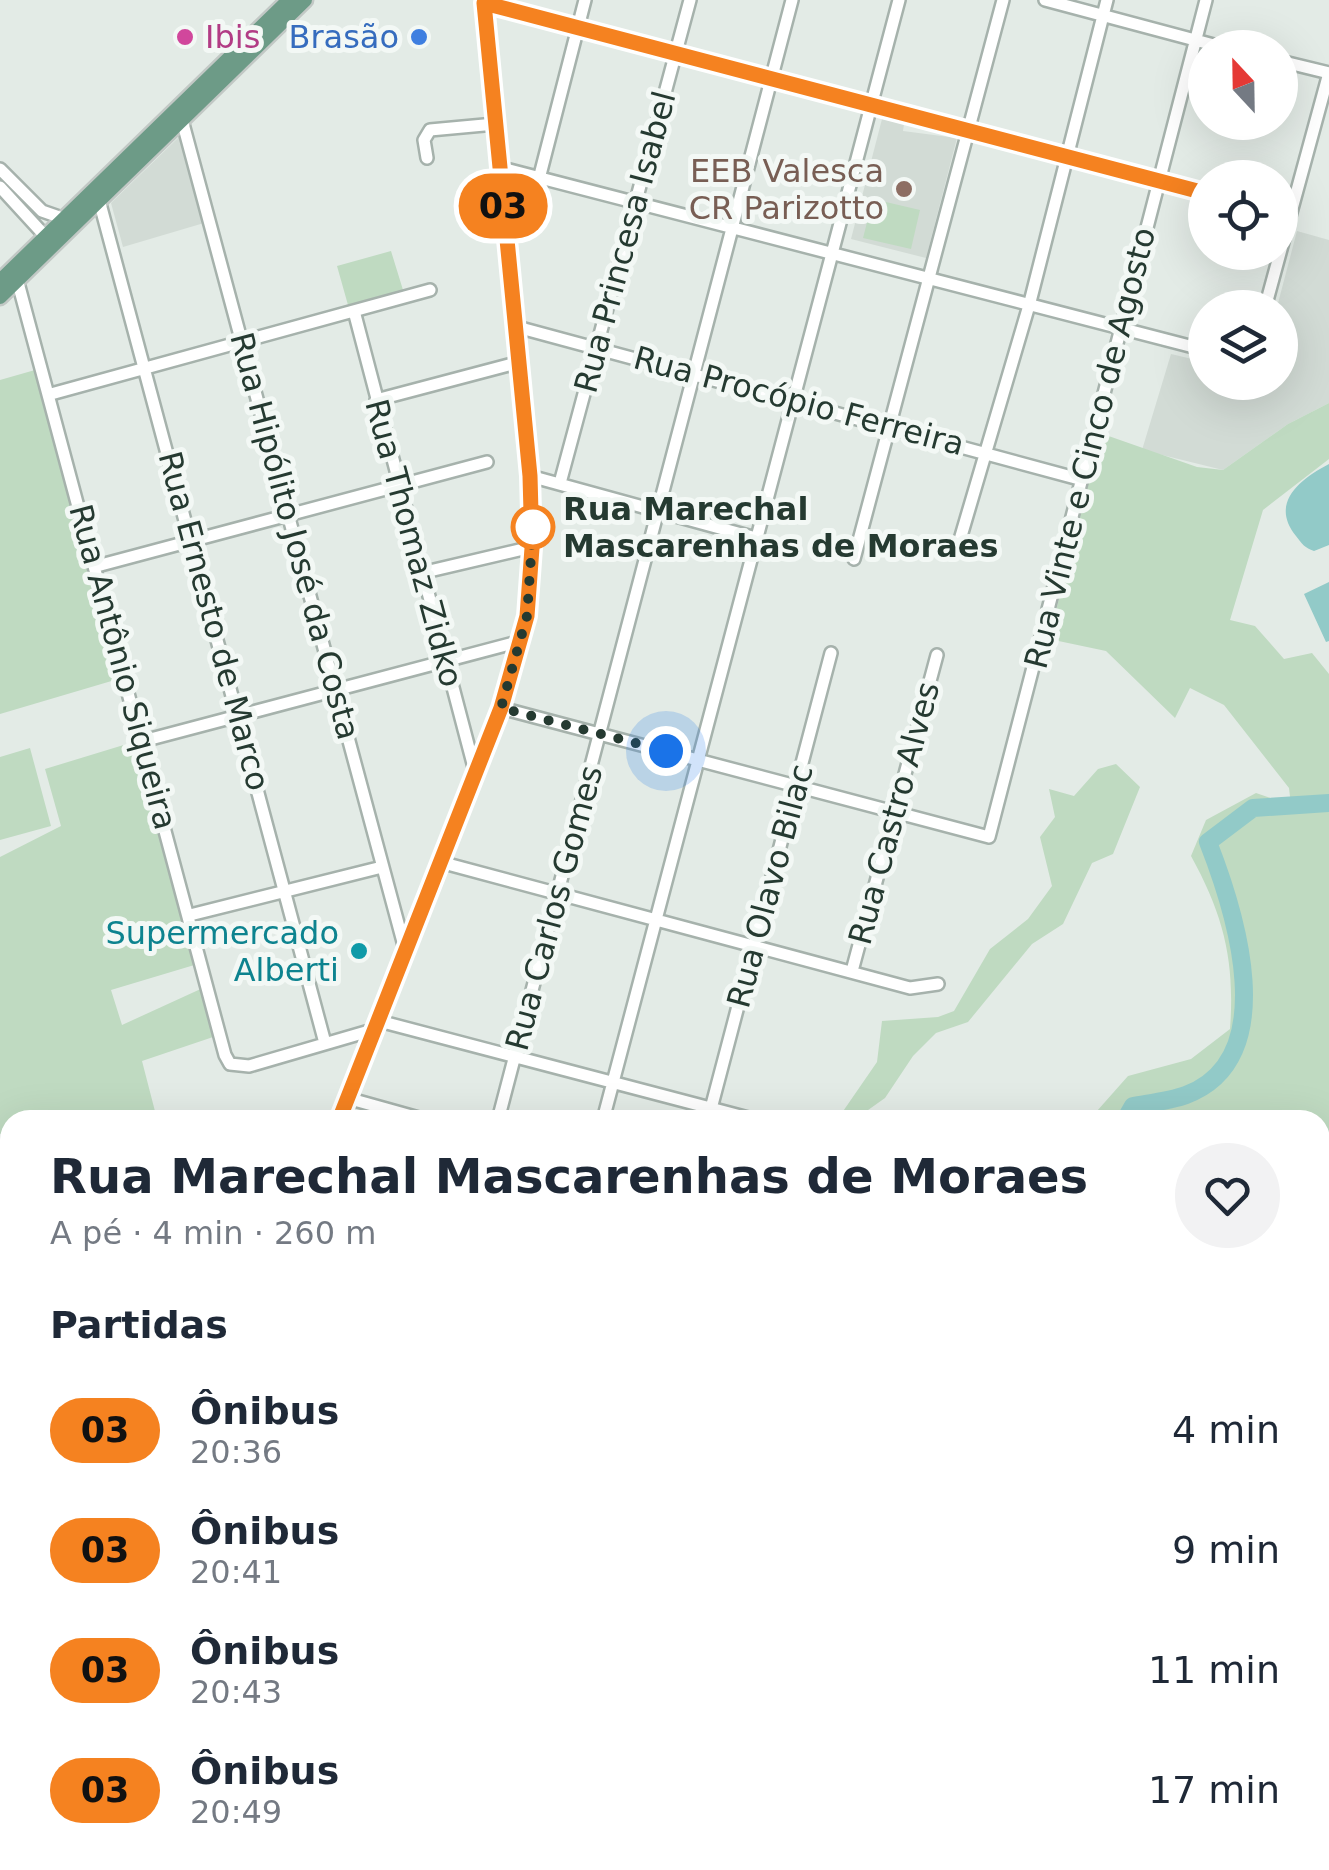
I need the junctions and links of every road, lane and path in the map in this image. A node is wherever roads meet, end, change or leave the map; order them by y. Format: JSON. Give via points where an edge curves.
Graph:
{"nodes":[{"id":1,"x":288,"y":0,"type":"edge"},
{"id":2,"x":305,"y":0,"type":"edge"},
{"id":3,"x":585,"y":0,"type":"edge"},
{"id":4,"x":690,"y":0,"type":"edge"},
{"id":5,"x":792,"y":0,"type":"edge"},
{"id":6,"x":899,"y":0,"type":"edge"},
{"id":7,"x":1003,"y":0,"type":"edge"},
{"id":8,"x":1045,"y":0,"type":"edge"},
{"id":9,"x":1107,"y":0,"type":"edge"},
{"id":10,"x":1206,"y":0,"type":"edge"},
{"id":11,"x":484,"y":1,"type":"edge"},
{"id":12,"x":1103,"y":16,"type":"junction"},
{"id":13,"x":578,"y":28,"type":"junction"},
{"id":14,"x":1198,"y":30,"type":"edge"},
{"id":15,"x":1188,"y":38,"type":"edge"},
{"id":16,"x":676,"y":54,"type":"junction"},
{"id":17,"x":1298,"y":65,"type":"edge"},
{"id":18,"x":1188,"y":69,"type":"edge"},
{"id":19,"x":1329,"y":73,"type":"edge"},
{"id":20,"x":771,"y":79,"type":"junction"},
{"id":21,"x":872,"y":106,"type":"junction"},
{"id":22,"x":182,"y":120,"type":"junction"},
{"id":23,"x":495,"y":124,"type":"junction"},
{"id":24,"x":968,"y":131,"type":"junction"},
{"id":25,"x":1067,"y":156,"type":"junction"},
{"id":26,"x":428,"y":158,"type":"dead end"},
{"id":27,"x":498,"y":167,"type":"junction"},
{"id":28,"x":0,"y":169,"type":"edge"},
{"id":29,"x":1298,"y":173,"type":"edge"},
{"id":30,"x":540,"y":175,"type":"junction"},
{"id":31,"x":1158,"y":180,"type":"junction"},
{"id":32,"x":0,"y":187,"type":"edge"},
{"id":33,"x":1188,"y":188,"type":"edge"},
{"id":34,"x":100,"y":200,"type":"junction"},
{"id":35,"x":635,"y":200,"type":"junction"},
{"id":36,"x":65,"y":218,"type":"junction"},
{"id":37,"x":733,"y":225,"type":"junction"},
{"id":38,"x":46,"y":237,"type":"junction"},
{"id":39,"x":834,"y":252,"type":"junction"},
{"id":40,"x":930,"y":276,"type":"junction"},
{"id":41,"x":17,"y":279,"type":"junction"},
{"id":42,"x":0,"y":282,"type":"edge"},
{"id":43,"x":430,"y":290,"type":"dead end"},
{"id":44,"x":0,"y":297,"type":"edge"},
{"id":45,"x":1030,"y":302,"type":"junction"},
{"id":46,"x":354,"y":310,"type":"junction"},
{"id":47,"x":517,"y":326,"type":"junction"},
{"id":48,"x":1118,"y":327,"type":"junction"},
{"id":49,"x":244,"y":340,"type":"junction"},
{"id":50,"x":1188,"y":346,"type":"edge"},
{"id":51,"x":596,"y":348,"type":"junction"},
{"id":52,"x":520,"y":362,"type":"junction"},
{"id":53,"x":148,"y":368,"type":"junction"},
{"id":54,"x":694,"y":373,"type":"junction"},
{"id":55,"x":51,"y":394,"type":"junction"},
{"id":56,"x":376,"y":400,"type":"junction"},
{"id":57,"x":795,"y":400,"type":"junction"},
{"id":58,"x":890,"y":425,"type":"junction"},
{"id":59,"x":987,"y":450,"type":"junction"},
{"id":60,"x":487,"y":462,"type":"dead end"},
{"id":61,"x":530,"y":476,"type":"junction"},
{"id":62,"x":1079,"y":479,"type":"junction"},
{"id":63,"x":560,"y":483,"type":"junction"},
{"id":64,"x":398,"y":486,"type":"junction"},
{"id":65,"x":658,"y":511,"type":"junction"},
{"id":66,"x":290,"y":513,"type":"junction"},
{"id":67,"x":193,"y":538,"type":"junction"},
{"id":68,"x":756,"y":538,"type":"junction"},
{"id":69,"x":959,"y":543,"type":"dead end"},
{"id":70,"x":532,"y":548,"type":"junction"},
{"id":71,"x":854,"y":559,"type":"dead end"},
{"id":72,"x":97,"y":566,"type":"junction"},
{"id":73,"x":421,"y":573,"type":"junction"},
{"id":74,"x":521,"y":641,"type":"junction"},
{"id":75,"x":832,"y":653,"type":"dead end"},
{"id":76,"x":937,"y":655,"type":"dead end"},
{"id":77,"x":444,"y":661,"type":"junction"},
{"id":78,"x":336,"y":690,"type":"junction"},
{"id":79,"x":501,"y":708,"type":"junction"},
{"id":80,"x":238,"y":716,"type":"junction"},
{"id":81,"x":601,"y":734,"type":"junction"},
{"id":82,"x":143,"y":740,"type":"junction"},
{"id":83,"x":698,"y":759,"type":"junction"},
{"id":84,"x":476,"y":775,"type":"junction"},
{"id":85,"x":796,"y":787,"type":"junction"},
{"id":86,"x":894,"y":812,"type":"junction"},
{"id":87,"x":440,"y":862,"type":"junction"},
{"id":88,"x":382,"y":866,"type":"junction"},
{"id":89,"x":284,"y":890,"type":"junction"},
{"id":90,"x":558,"y":890,"type":"junction"},
{"id":91,"x":190,"y":915,"type":"junction"},
{"id":92,"x":653,"y":919,"type":"junction"},
{"id":93,"x":754,"y":945,"type":"junction"},
{"id":94,"x":406,"y":953,"type":"junction"},
{"id":95,"x":852,"y":970,"type":"junction"},
{"id":96,"x":938,"y":984,"type":"dead end"},
{"id":97,"x":378,"y":1025,"type":"junction"},
{"id":98,"x":325,"y":1043,"type":"junction"},
{"id":99,"x":514,"y":1058,"type":"junction"},
{"id":100,"x":612,"y":1082,"type":"junction"},
{"id":101,"x":347,"y":1098,"type":"junction"},
{"id":102,"x":343,"y":1110,"type":"edge"},
{"id":103,"x":390,"y":1110,"type":"edge"},
{"id":104,"x":501,"y":1110,"type":"edge"},
{"id":105,"x":605,"y":1110,"type":"edge"},
{"id":106,"x":697,"y":1110,"type":"edge"},
{"id":107,"x":710,"y":1110,"type":"edge"}],
"edges":[{"from":1,"to":36,"type":"main road"},
{"from":2,"to":22,"type":"main road"},
{"from":3,"to":13,"type":"street"},
{"from":4,"to":16,"type":"street","name":"Rua Princesa Isabel"},
{"from":5,"to":20,"type":"street","name":"Rua Carlos Gomes"},
{"from":6,"to":21,"type":"street"},
{"from":7,"to":24,"type":"street"},
{"from":8,"to":12,"type":"street"},
{"from":9,"to":12,"type":"street"},
{"from":10,"to":14,"type":"street","name":"Rua Vinte e Cinco de Agosto"},
{"from":11,"to":13,"type":"street"},
{"from":11,"to":23,"type":"street"},
{"from":12,"to":15,"type":"street"},
{"from":12,"to":25,"type":"street"},
{"from":13,"to":16,"type":"street"},
{"from":13,"to":30,"type":"street"},
{"from":16,"to":20,"type":"street"},
{"from":16,"to":35,"type":"street","name":"Rua Princesa Isabel"},
{"from":17,"to":19,"type":"street"},
{"from":18,"to":31,"type":"street","name":"Rua Vinte e Cinco de Agosto"},
{"from":19,"to":29,"type":"street"},
{"from":20,"to":21,"type":"street"},
{"from":20,"to":37,"type":"street","name":"Rua Carlos Gomes"},
{"from":21,"to":24,"type":"street"},
{"from":21,"to":39,"type":"street"},
{"from":22,"to":34,"type":"main road"},
{"from":22,"to":49,"type":"street","name":"Rua Hipólito José da Costa"},
{"from":23,"to":26,"type":"street","via":[[430,130],[424,140]]},
{"from":23,"to":27,"type":"street"},
{"from":24,"to":25,"type":"street"},
{"from":24,"to":40,"type":"street"},
{"from":25,"to":31,"type":"street"},
{"from":25,"to":45,"type":"street"},
{"from":27,"to":30,"type":"street"},
{"from":27,"to":47,"type":"street"},
{"from":28,"to":36,"type":"street","via":[[42,211]]},
{"from":30,"to":35,"type":"street"},
{"from":31,"to":33,"type":"street"},
{"from":31,"to":48,"type":"street","name":"Rua Vinte e Cinco de Agosto"},
{"from":32,"to":38,"type":"street"},
{"from":34,"to":41,"type":"main road"},
{"from":34,"to":53,"type":"street","name":"Rua Ernesto de Marco"},
{"from":35,"to":37,"type":"street"},
{"from":35,"to":51,"type":"street","name":"Rua Princesa Isabel"},
{"from":36,"to":38,"type":"main road"},
{"from":37,"to":39,"type":"street"},
{"from":37,"to":54,"type":"street","name":"Rua Carlos Gomes"},
{"from":38,"to":42,"type":"main road"},
{"from":39,"to":40,"type":"street"},
{"from":39,"to":57,"type":"street"},
{"from":40,"to":45,"type":"street"},
{"from":40,"to":58,"type":"street"},
{"from":41,"to":44,"type":"main road"},
{"from":41,"to":55,"type":"street","name":"Rua Antônio Siqueira"},
{"from":43,"to":46,"type":"street"},
{"from":45,"to":48,"type":"street"},
{"from":45,"to":59,"type":"street"},
{"from":46,"to":49,"type":"street"},
{"from":46,"to":56,"type":"street","name":"Rua Thomaz Zidko"},
{"from":47,"to":51,"type":"street","name":"Rua Procópio Ferreira"},
{"from":47,"to":52,"type":"street"},
{"from":48,"to":50,"type":"street"},
{"from":48,"to":62,"type":"street","name":"Rua Vinte e Cinco de Agosto"},
{"from":49,"to":53,"type":"street"},
{"from":49,"to":66,"type":"street","name":"Rua Hipólito José da Costa"},
{"from":51,"to":54,"type":"street","name":"Rua Procópio Ferreira"},
{"from":51,"to":63,"type":"street","name":"Rua Princesa Isabel"},
{"from":52,"to":56,"type":"street"},
{"from":52,"to":61,"type":"street"},
{"from":53,"to":55,"type":"street"},
{"from":53,"to":67,"type":"street","name":"Rua Ernesto de Marco"},
{"from":54,"to":57,"type":"street","name":"Rua Procópio Ferreira"},
{"from":54,"to":65,"type":"street","name":"Rua Carlos Gomes"},
{"from":55,"to":72,"type":"street","name":"Rua Antônio Siqueira"},
{"from":56,"to":64,"type":"street","name":"Rua Thomaz Zidko"},
{"from":57,"to":58,"type":"street","name":"Rua Procópio Ferreira"},
{"from":57,"to":68,"type":"street"},
{"from":58,"to":59,"type":"street","name":"Rua Procópio Ferreira"},
{"from":58,"to":71,"type":"street"},
{"from":59,"to":62,"type":"street","name":"Rua Procópio Ferreira"},
{"from":59,"to":69,"type":"street"},
{"from":60,"to":64,"type":"street"},
{"from":61,"to":63,"type":"street"},
{"from":61,"to":70,"type":"street"},
{"from":62,"to":86,"type":"street","name":"Rua Vinte e Cinco de Agosto","via":[[989,837]]},
{"from":63,"to":65,"type":"street"},
{"from":64,"to":66,"type":"street"},
{"from":64,"to":73,"type":"street","name":"Rua Thomaz Zidko"},
{"from":65,"to":68,"type":"street"},
{"from":65,"to":81,"type":"street","name":"Rua Carlos Gomes"},
{"from":66,"to":67,"type":"street"},
{"from":66,"to":78,"type":"street","name":"Rua Hipólito José da Costa"},
{"from":67,"to":72,"type":"street"},
{"from":67,"to":80,"type":"street","name":"Rua Ernesto de Marco"},
{"from":68,"to":83,"type":"street"},
{"from":70,"to":73,"type":"street"},
{"from":70,"to":74,"type":"street"},
{"from":72,"to":82,"type":"street","name":"Rua Antônio Siqueira"},
{"from":73,"to":77,"type":"street","name":"Rua Thomaz Zidko"},
{"from":74,"to":77,"type":"street"},
{"from":74,"to":79,"type":"street"},
{"from":75,"to":85,"type":"street","name":"Rua Olavo Bilac"},
{"from":76,"to":86,"type":"street","name":"Rua Castro Alves"},
{"from":77,"to":78,"type":"street"},
{"from":77,"to":84,"type":"street","name":"Rua Thomaz Zidko"},
{"from":78,"to":80,"type":"street"},
{"from":78,"to":88,"type":"street","name":"Rua Hipólito José da Costa"},
{"from":79,"to":81,"type":"street"},
{"from":79,"to":84,"type":"street"},
{"from":80,"to":82,"type":"street"},
{"from":80,"to":89,"type":"street","name":"Rua Ernesto de Marco"},
{"from":81,"to":83,"type":"street"},
{"from":81,"to":90,"type":"street","name":"Rua Carlos Gomes"},
{"from":82,"to":91,"type":"street","name":"Rua Antônio Siqueira"},
{"from":83,"to":85,"type":"street"},
{"from":83,"to":92,"type":"street"},
{"from":84,"to":87,"type":"street"},
{"from":85,"to":86,"type":"street"},
{"from":85,"to":93,"type":"street","name":"Rua Olavo Bilac"},
{"from":86,"to":95,"type":"street","name":"Rua Castro Alves"},
{"from":87,"to":90,"type":"street"},
{"from":87,"to":94,"type":"street"},
{"from":88,"to":89,"type":"street"},
{"from":88,"to":94,"type":"street","name":"Rua Hipólito José da Costa"},
{"from":89,"to":91,"type":"street"},
{"from":89,"to":98,"type":"street","name":"Rua Ernesto de Marco"},
{"from":90,"to":92,"type":"street"},
{"from":90,"to":99,"type":"street","name":"Rua Carlos Gomes"},
{"from":91,"to":98,"type":"street","name":"Rua Antônio Siqueira","via":[[225,1055],[238,1068]]},
{"from":92,"to":93,"type":"street"},
{"from":92,"to":100,"type":"street"},
{"from":93,"to":95,"type":"street"},
{"from":93,"to":107,"type":"street","name":"Rua Olavo Bilac"},
{"from":94,"to":97,"type":"street"},
{"from":95,"to":96,"type":"street","via":[[910,988]]},
{"from":97,"to":98,"type":"street"},
{"from":97,"to":99,"type":"street"},
{"from":97,"to":101,"type":"street"},
{"from":99,"to":100,"type":"street"},
{"from":99,"to":104,"type":"street","name":"Rua Carlos Gomes"},
{"from":100,"to":105,"type":"street"},
{"from":100,"to":106,"type":"street"},
{"from":101,"to":102,"type":"street"},
{"from":101,"to":103,"type":"street"}]}
